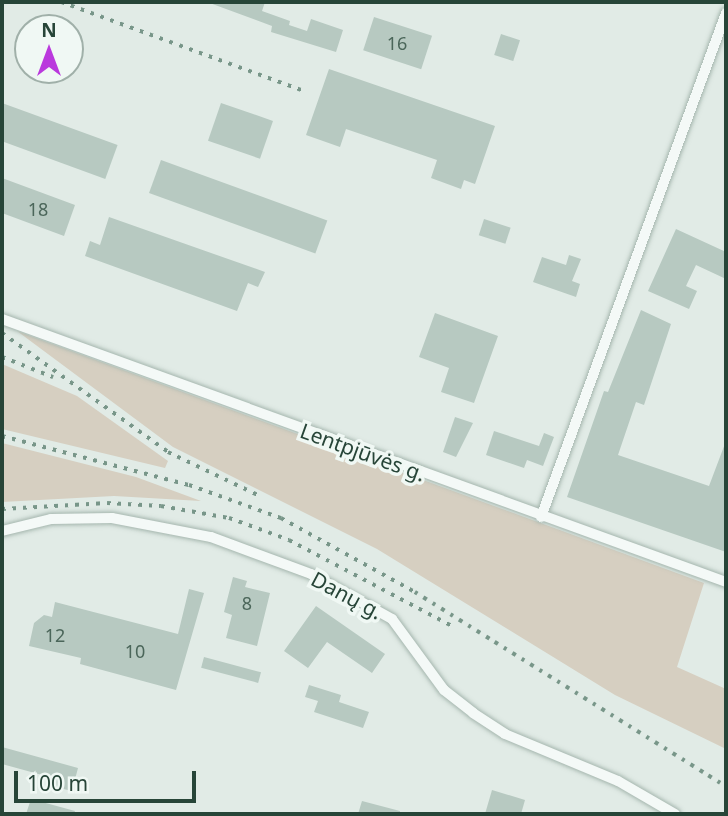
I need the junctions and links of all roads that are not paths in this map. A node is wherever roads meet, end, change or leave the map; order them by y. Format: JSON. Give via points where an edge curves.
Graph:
{"nodes":[{"id":1,"x":726,"y":13,"type":"edge"},
{"id":2,"x":2,"y":319,"type":"edge"},
{"id":3,"x":541,"y":517,"type":"junction"},
{"id":4,"x":2,"y":531,"type":"edge"},
{"id":5,"x":726,"y":582,"type":"edge"},
{"id":6,"x":675,"y":814,"type":"edge"}],
"edges":[{"from":1,"to":3,"type":"street"},
{"from":2,"to":3,"type":"street","name":"Lentpjūvės g."},
{"from":3,"to":5,"type":"street","name":"Lentpjūvės g."},
{"from":4,"to":6,"type":"street","name":"Danų g.","via":[[51,519],[112,518],[211,537],[311,574],[391,619],[444,690],[473,713],[506,734],[618,781]]}]}
